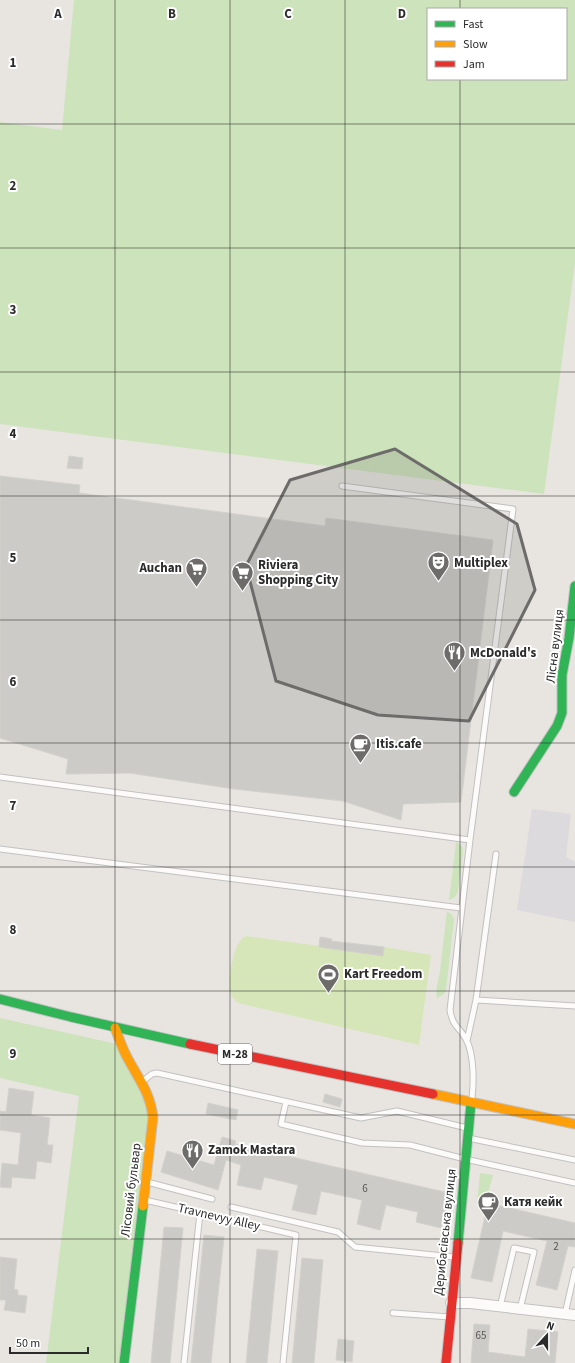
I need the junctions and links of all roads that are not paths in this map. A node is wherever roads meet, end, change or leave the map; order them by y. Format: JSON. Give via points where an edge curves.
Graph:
{"nodes":[{"id":1,"x":342,"y":486,"type":"dead end"},
{"id":2,"x":575,"y":586,"type":"edge"},
{"id":3,"x":572,"y":639,"type":"edge"},
{"id":4,"x":0,"y":777,"type":"edge"},
{"id":5,"x":514,"y":792,"type":"dead end"},
{"id":6,"x":470,"y":840,"type":"junction"},
{"id":7,"x":0,"y":849,"type":"edge"},
{"id":8,"x":496,"y":854,"type":"dead end"},
{"id":9,"x":462,"y":908,"type":"junction"},
{"id":10,"x":0,"y":998,"type":"edge"},
{"id":11,"x":476,"y":1000,"type":"junction"},
{"id":12,"x":575,"y":1006,"type":"edge"},
{"id":13,"x":115,"y":1028,"type":"junction"},
{"id":14,"x":467,"y":1040,"type":"junction"},
{"id":15,"x":142,"y":1081,"type":"junction"},
{"id":16,"x":286,"y":1102,"type":"junction"},
{"id":17,"x":471,"y":1103,"type":"junction"},
{"id":18,"x":575,"y":1124,"type":"edge"},
{"id":19,"x":468,"y":1128,"type":"junction"},
{"id":20,"x":467,"y":1138,"type":"junction"},
{"id":21,"x":465,"y":1159,"type":"junction"},
{"id":22,"x":575,"y":1160,"type":"edge"},
{"id":23,"x":145,"y":1181,"type":"junction"},
{"id":24,"x":575,"y":1184,"type":"edge"},
{"id":25,"x":212,"y":1199,"type":"dead end"},
{"id":26,"x":142,"y":1200,"type":"junction"},
{"id":27,"x":231,"y":1207,"type":"dead end"},
{"id":28,"x":200,"y":1213,"type":"junction"},
{"id":29,"x":455,"y":1257,"type":"junction"},
{"id":30,"x":575,"y":1270,"type":"edge"},
{"id":31,"x":451,"y":1303,"type":"junction"},
{"id":32,"x":500,"y":1307,"type":"junction"},
{"id":33,"x":520,"y":1309,"type":"junction"},
{"id":34,"x":394,"y":1313,"type":"dead end"},
{"id":35,"x":570,"y":1314,"type":"edge"},
{"id":36,"x":450,"y":1318,"type":"junction"},
{"id":37,"x":124,"y":1363,"type":"edge"},
{"id":38,"x":184,"y":1363,"type":"edge"},
{"id":39,"x":283,"y":1363,"type":"edge"},
{"id":40,"x":446,"y":1363,"type":"edge"}],
"edges":[{"from":1,"to":6,"type":"lane","via":[[513,509]]},
{"from":2,"to":3,"type":"main road","name":"Лісна вулиця"},
{"from":3,"to":5,"type":"main road","name":"Лісна вулиця","via":[[562,675],[562,713],[557,726]]},
{"from":4,"to":6,"type":"lane"},
{"from":6,"to":9,"type":"lane"},
{"from":7,"to":9,"type":"lane"},
{"from":8,"to":11,"type":"lane"},
{"from":9,"to":14,"type":"lane","via":[[450,1010],[455,1025]]},
{"from":10,"to":13,"type":"main road","number":"М-28"},
{"from":11,"to":12,"type":"lane"},
{"from":11,"to":14,"type":"lane"},
{"from":13,"to":15,"type":"main road","name":"Лісовий бульвар","via":[[129,1062]]},
{"from":13,"to":17,"type":"main road","number":"М-28"},
{"from":14,"to":17,"type":"lane","via":[[473,1065]]},
{"from":15,"to":16,"type":"lane","via":[[156,1073]]},
{"from":15,"to":23,"type":"main road","name":"Лісовий бульвар","via":[[153,1117]]},
{"from":16,"to":19,"type":"lane","via":[[360,1118],[397,1111]]},
{"from":16,"to":21,"type":"lane","via":[[281,1124],[362,1143],[410,1145]]},
{"from":17,"to":18,"type":"main road","number":"М-28"},
{"from":17,"to":19,"type":"main road","name":"Дерибасівська вулиця"},
{"from":19,"to":20,"type":"main road","name":"Дерибасівська вулиця"},
{"from":20,"to":21,"type":"main road","name":"Дерибасівська вулиця"},
{"from":20,"to":22,"type":"lane"},
{"from":21,"to":24,"type":"lane"},
{"from":21,"to":29,"type":"main road","name":"Дерибасівська вулиця"},
{"from":23,"to":25,"type":"lane"},
{"from":23,"to":26,"type":"main road","name":"Лісовий бульвар"},
{"from":26,"to":28,"type":"lane","name":"Travnevyy Alley"},
{"from":26,"to":37,"type":"main road","name":"Лісовий бульвар"},
{"from":27,"to":29,"type":"lane","via":[[338,1232],[356,1247]]},
{"from":28,"to":38,"type":"lane"},
{"from":28,"to":39,"type":"lane","name":"Travnevyy Alley","via":[[296,1235]]},
{"from":29,"to":31,"type":"main road","name":"Дерибасівська вулиця"},
{"from":30,"to":35,"type":"lane"},
{"from":31,"to":32,"type":"street"},
{"from":31,"to":36,"type":"main road","name":"Дерибасівська вулиця"},
{"from":32,"to":33,"type":"street"},
{"from":32,"to":33,"type":"lane","via":[[514,1248],[534,1252]]},
{"from":33,"to":35,"type":"street"},
{"from":34,"to":36,"type":"lane"},
{"from":36,"to":40,"type":"main road","name":"Дерибасівська вулиця"}]}
